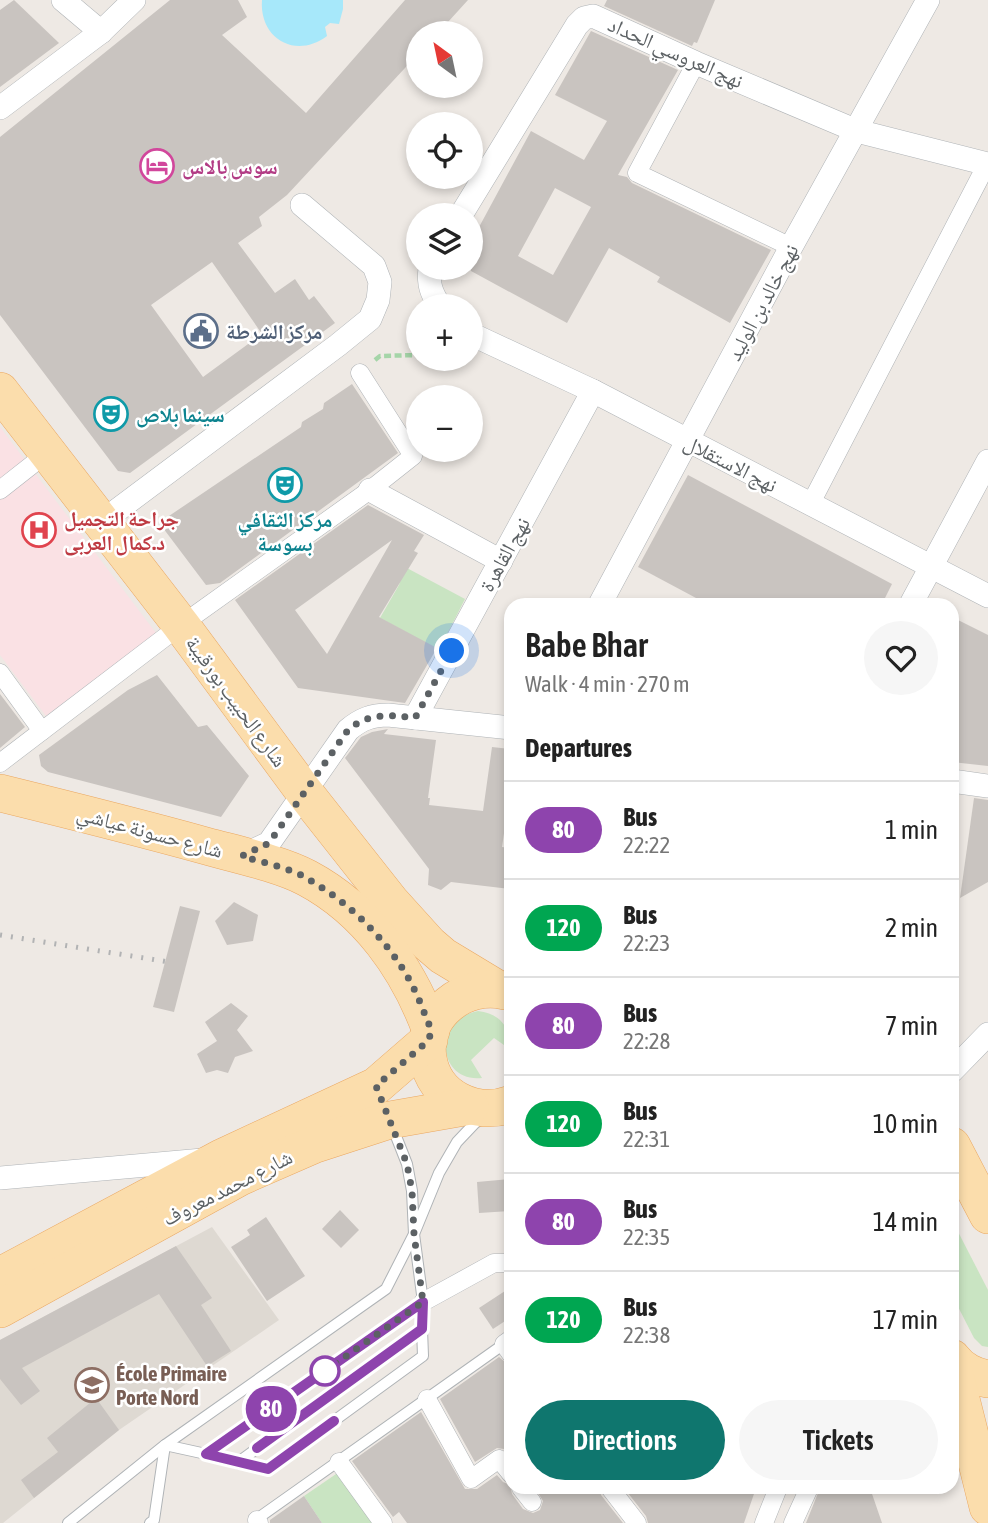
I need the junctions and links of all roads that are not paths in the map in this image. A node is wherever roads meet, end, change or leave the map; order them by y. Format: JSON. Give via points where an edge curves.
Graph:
{"nodes":[{"id":1,"x":63,"y":0,"type":"edge"},
{"id":2,"x":134,"y":0,"type":"edge"},
{"id":3,"x":928,"y":0,"type":"edge"},
{"id":4,"x":102,"y":32,"type":"junction"},
{"id":5,"x":696,"y":63,"type":"junction"},
{"id":6,"x":0,"y":108,"type":"edge"},
{"id":7,"x":857,"y":131,"type":"junction"},
{"id":8,"x":987,"y":164,"type":"edge"},
{"id":9,"x":468,"y":203,"type":"edge"},
{"id":10,"x":302,"y":205,"type":"dead end"},
{"id":11,"x":791,"y":247,"type":"junction"},
{"id":12,"x":483,"y":340,"type":"edge"},
{"id":13,"x":360,"y":373,"type":"road end"},
{"id":14,"x":0,"y":391,"type":"edge"},
{"id":15,"x":593,"y":391,"type":"junction"},
{"id":16,"x":688,"y":442,"type":"junction"},
{"id":17,"x":47,"y":453,"type":"junction"},
{"id":18,"x":988,"y":461,"type":"edge"},
{"id":19,"x":0,"y":490,"type":"edge"},
{"id":20,"x":370,"y":491,"type":"junction"},
{"id":21,"x":811,"y":503,"type":"junction"},
{"id":22,"x":100,"y":523,"type":"junction"},
{"id":23,"x":501,"y":561,"type":"junction"},
{"id":24,"x":929,"y":567,"type":"junction"},
{"id":25,"x":988,"y":596,"type":"edge"},
{"id":26,"x":603,"y":598,"type":"edge"},
{"id":27,"x":914,"y":598,"type":"edge"},
{"id":28,"x":181,"y":625,"type":"junction"},
{"id":29,"x":0,"y":673,"type":"edge"},
{"id":30,"x":415,"y":718,"type":"junction"},
{"id":31,"x":504,"y":727,"type":"edge"},
{"id":32,"x":42,"y":731,"type":"junction"},
{"id":33,"x":0,"y":763,"type":"edge"},
{"id":34,"x":959,"y":783,"type":"edge"},
{"id":35,"x":988,"y":786,"type":"edge"},
{"id":36,"x":0,"y":793,"type":"edge"},
{"id":37,"x":305,"y":793,"type":"junction"},
{"id":38,"x":242,"y":856,"type":"junction"},
{"id":39,"x":503,"y":990,"type":"edge"},
{"id":40,"x":988,"y":1032,"type":"edge"},
{"id":41,"x":430,"y":1035,"type":"junction"},
{"id":42,"x":959,"y":1043,"type":"edge"},
{"id":43,"x":959,"y":1063,"type":"edge"},
{"id":44,"x":383,"y":1103,"type":"junction"},
{"id":45,"x":494,"y":1106,"type":"edge"},
{"id":46,"x":220,"y":1158,"type":"junction"},
{"id":47,"x":959,"y":1159,"type":"edge"},
{"id":48,"x":0,"y":1178,"type":"edge"},
{"id":49,"x":988,"y":1215,"type":"edge"},
{"id":50,"x":414,"y":1234,"type":"junction"},
{"id":51,"x":504,"y":1263,"type":"edge"},
{"id":52,"x":0,"y":1276,"type":"edge"},
{"id":53,"x":423,"y":1302,"type":"junction"},
{"id":54,"x":0,"y":1309,"type":"edge"},
{"id":55,"x":422,"y":1329,"type":"junction"},
{"id":56,"x":504,"y":1349,"type":"edge"},
{"id":57,"x":959,"y":1367,"type":"edge"},
{"id":58,"x":988,"y":1379,"type":"edge"},
{"id":59,"x":959,"y":1390,"type":"edge"},
{"id":60,"x":427,"y":1399,"type":"junction"},
{"id":61,"x":165,"y":1445,"type":"junction"},
{"id":62,"x":206,"y":1454,"type":"junction"},
{"id":63,"x":340,"y":1462,"type":"junction"},
{"id":64,"x":237,"y":1463,"type":"junction"},
{"id":65,"x":504,"y":1465,"type":"edge"},
{"id":66,"x":615,"y":1494,"type":"edge"},
{"id":67,"x":764,"y":1494,"type":"edge"},
{"id":68,"x":776,"y":1494,"type":"edge"},
{"id":69,"x":806,"y":1494,"type":"edge"},
{"id":70,"x":987,"y":1504,"type":"edge"},
{"id":71,"x":256,"y":1522,"type":"edge"},
{"id":72,"x":68,"y":1523,"type":"edge"},
{"id":73,"x":149,"y":1523,"type":"edge"},
{"id":74,"x":383,"y":1523,"type":"edge"},
{"id":75,"x":637,"y":1523,"type":"edge"},
{"id":76,"x":754,"y":1523,"type":"edge"},
{"id":77,"x":764,"y":1523,"type":"edge"},
{"id":78,"x":793,"y":1523,"type":"edge"}],
"edges":[{"from":1,"to":4,"type":"street"},
{"from":2,"to":4,"type":"street"},
{"from":3,"to":7,"type":"street","name":"نهج خالد بن الوليد"},
{"from":4,"to":6,"type":"street"},
{"from":5,"to":7,"type":"street","name":"نهج العروسي الحداد"},
{"from":5,"to":9,"type":"street","name":"نهج العروسي الحداد","via":[[598,17],[584,18]]},
{"from":5,"to":11,"type":"street","via":[[637,173]]},
{"from":7,"to":8,"type":"street","name":"نهج العروسي الحداد"},
{"from":7,"to":11,"type":"street","name":"نهج خالد بن الوليد"},
{"from":8,"to":21,"type":"street"},
{"from":10,"to":22,"type":"street","via":[[374,267],[380,282],[370,319]]},
{"from":11,"to":16,"type":"street","name":"نهج خالد بن الوليد"},
{"from":12,"to":15,"type":"street","name":"نهج الاستقلال"},
{"from":13,"to":20,"type":"street","via":[[413,456]]},
{"from":14,"to":17,"type":"main road","name":"شارع الحبيب بورقيبة"},
{"from":15,"to":16,"type":"street","name":"نهج الاستقلال"},
{"from":15,"to":23,"type":"street","name":"نهج القاهرة"},
{"from":16,"to":21,"type":"street","name":"نهج الاستقلال"},
{"from":16,"to":26,"type":"street","name":"نهج خالد بن الوليد"},
{"from":17,"to":19,"type":"street"},
{"from":17,"to":22,"type":"main road","name":"شارع الحبيب بورقيبة"},
{"from":18,"to":24,"type":"street"},
{"from":20,"to":23,"type":"street"},
{"from":20,"to":28,"type":"street"},
{"from":21,"to":24,"type":"street","name":"نهج الاستقلال"},
{"from":22,"to":28,"type":"main road","name":"شارع الحبيب بورقيبة"},
{"from":23,"to":30,"type":"street","name":"نهج القاهرة"},
{"from":24,"to":25,"type":"street","name":"نهج الاستقلال"},
{"from":24,"to":27,"type":"street"},
{"from":28,"to":32,"type":"street"},
{"from":28,"to":37,"type":"main road","name":"شارع الحبيب بورقيبة"},
{"from":29,"to":32,"type":"street"},
{"from":30,"to":31,"type":"street"},
{"from":30,"to":37,"type":"street","via":[[378,715],[358,722]]},
{"from":32,"to":33,"type":"street"},
{"from":34,"to":35,"type":"street"},
{"from":36,"to":38,"type":"main road","name":"شارع حسونة عياشي"},
{"from":37,"to":38,"type":"street","via":[[269,843]]},
{"from":37,"to":39,"type":"main road","name":"شارع الحبيب بورقيبة","via":[[429,944],[460,968]]},
{"from":38,"to":41,"type":"main road","name":"شارع حسونة عياشي","via":[[305,877],[363,922],[413,986]]},
{"from":39,"to":41,"type":"main road","name":"شارع محمد معروف","via":[[477,989],[459,996],[444,1008]]},
{"from":40,"to":42,"type":"street"},
{"from":40,"to":43,"type":"street"},
{"from":41,"to":44,"type":"main road","name":"شارع محمد معروف"},
{"from":41,"to":45,"type":"main road","name":"شارع حسونة عياشي","via":[[427,1057],[443,1088],[454,1099]]},
{"from":44,"to":45,"type":"main road","name":"شارع محمد معروف"},
{"from":44,"to":46,"type":"main road","name":"شارع محمد معروف"},
{"from":44,"to":50,"type":"lane","via":[[407,1164]]},
{"from":44,"to":54,"type":"main road","name":"شارع محمد معروف"},
{"from":45,"to":50,"type":"lane","via":[[457,1142]]},
{"from":46,"to":48,"type":"street"},
{"from":46,"to":52,"type":"main road","name":"شارع محمد معروف"},
{"from":47,"to":49,"type":"main road"},
{"from":50,"to":53,"type":"lane"},
{"from":50,"to":61,"type":"lane","via":[[386,1289]]},
{"from":51,"to":53,"type":"street","via":[[494,1263]]},
{"from":53,"to":55,"type":"lane"},
{"from":53,"to":62,"type":"lane"},
{"from":55,"to":64,"type":"lane"},
{"from":55,"to":64,"type":"lane","via":[[423,1356],[268,1469]]},
{"from":56,"to":60,"type":"lane"},
{"from":57,"to":58,"type":"main road"},
{"from":59,"to":70,"type":"main road"},
{"from":60,"to":63,"type":"lane"},
{"from":60,"to":65,"type":"street","via":[[471,1479],[499,1458]]},
{"from":61,"to":62,"type":"lane"},
{"from":61,"to":72,"type":"lane"},
{"from":61,"to":73,"type":"lane","via":[[154,1520]]},
{"from":62,"to":64,"type":"lane"},
{"from":63,"to":71,"type":"lane"},
{"from":63,"to":74,"type":"street"},
{"from":66,"to":75,"type":"street"},
{"from":67,"to":76,"type":"street"},
{"from":68,"to":77,"type":"street"},
{"from":69,"to":78,"type":"street"}]}
